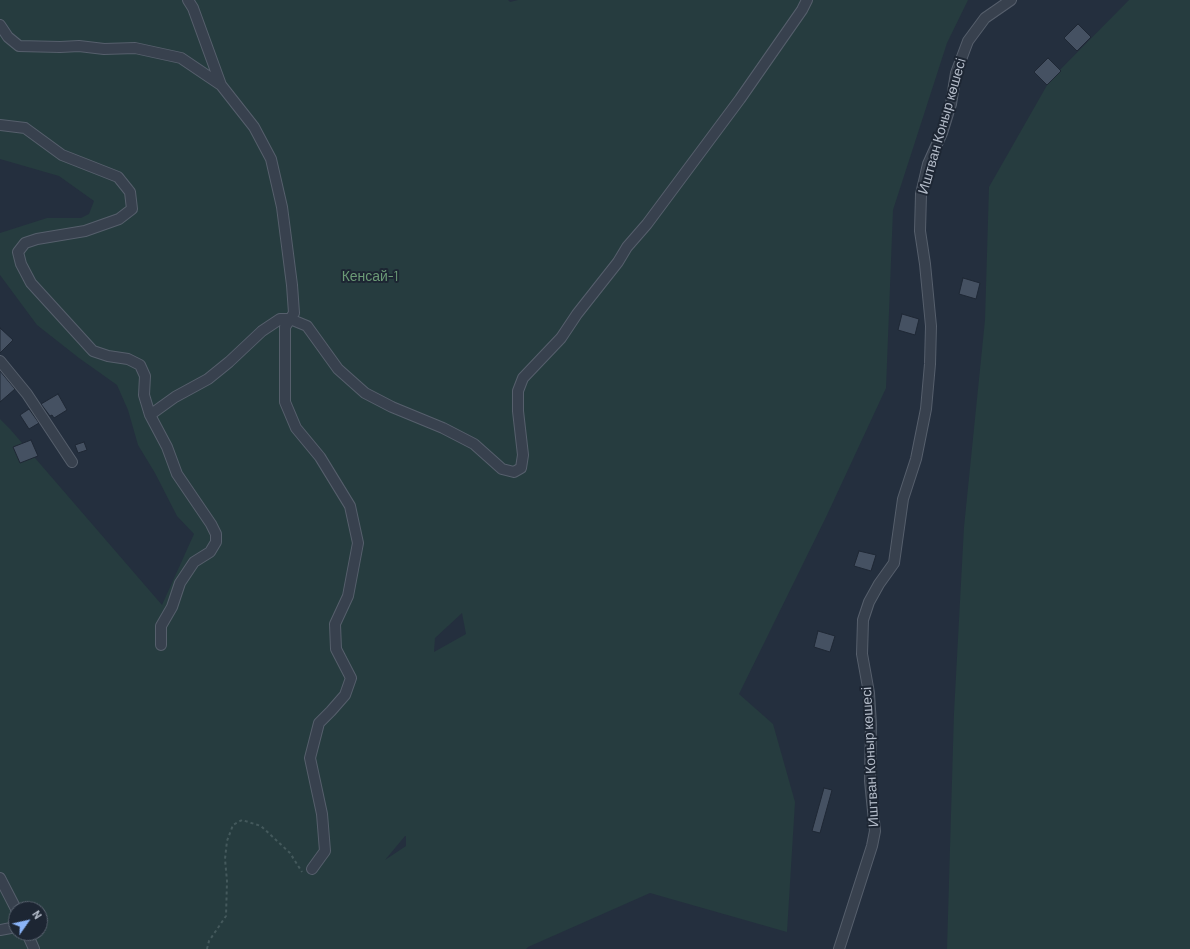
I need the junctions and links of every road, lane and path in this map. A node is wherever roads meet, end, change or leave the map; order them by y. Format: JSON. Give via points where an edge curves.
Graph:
{"nodes":[{"id":1,"x":188,"y":0,"type":"edge"},
{"id":2,"x":808,"y":0,"type":"edge"},
{"id":3,"x":1011,"y":0,"type":"edge"},
{"id":4,"x":0,"y":25,"type":"edge"},
{"id":5,"x":221,"y":85,"type":"junction"},
{"id":6,"x":0,"y":125,"type":"edge"},
{"id":7,"x":290,"y":319,"type":"junction"},
{"id":8,"x":0,"y":361,"type":"edge"},
{"id":9,"x":150,"y":415,"type":"junction"},
{"id":10,"x":72,"y":462,"type":"dead end"},
{"id":11,"x":160,"y":645,"type":"dead end"},
{"id":12,"x":312,"y":869,"type":"joint"},
{"id":13,"x":0,"y":878,"type":"edge"},
{"id":14,"x":12,"y":901,"type":"edge"},
{"id":15,"x":207,"y":949,"type":"edge"},
{"id":16,"x":839,"y":949,"type":"edge"}],
"edges":[{"from":1,"to":5,"type":"street"},
{"from":2,"to":7,"type":"street","via":[[740,99],[576,314],[561,338],[523,378],[518,391],[523,455],[521,468],[514,472],[502,469],[474,444],[365,393],[338,369],[307,326]]},
{"from":3,"to":16,"type":"street","name":"Иштван Коныр көшесі","via":[[985,18],[968,41],[956,74],[951,104],[928,164],[921,194],[920,232],[931,326],[926,409],[916,459],[903,499],[894,563],[869,602],[862,620],[862,654],[869,693],[871,725],[870,781],[875,831]]},
{"from":4,"to":5,"type":"street","via":[[8,37],[19,46],[79,46],[104,50],[134,48],[182,58]]},
{"from":5,"to":7,"type":"street","via":[[254,127],[271,160],[282,207],[292,285],[294,313]]},
{"from":6,"to":9,"type":"street","via":[[25,128],[62,155],[118,177],[130,192],[132,209],[119,219],[85,231],[37,239],[25,243],[18,252],[31,283],[93,351],[128,358],[140,365],[145,376],[144,395]]},
{"from":7,"to":9,"type":"street","via":[[280,319],[262,331],[208,379],[175,397]]},
{"from":7,"to":12,"type":"street","via":[[285,327],[285,402],[296,428],[320,457],[350,506],[358,543],[348,596],[335,624],[336,649],[351,678],[345,695],[318,723],[310,758],[322,814],[325,851]]},
{"from":8,"to":10,"type":"street","via":[[27,394]]},
{"from":9,"to":11,"type":"street","via":[[167,447],[177,474],[216,534],[216,542],[210,552],[194,562],[180,583],[172,607],[161,626]]},
{"from":12,"to":15,"type":"path","via":[[304,875],[290,854],[261,826],[242,820],[233,824],[227,841],[225,859],[226,916],[209,941]]},
{"from":13,"to":14,"type":"street"}]}
